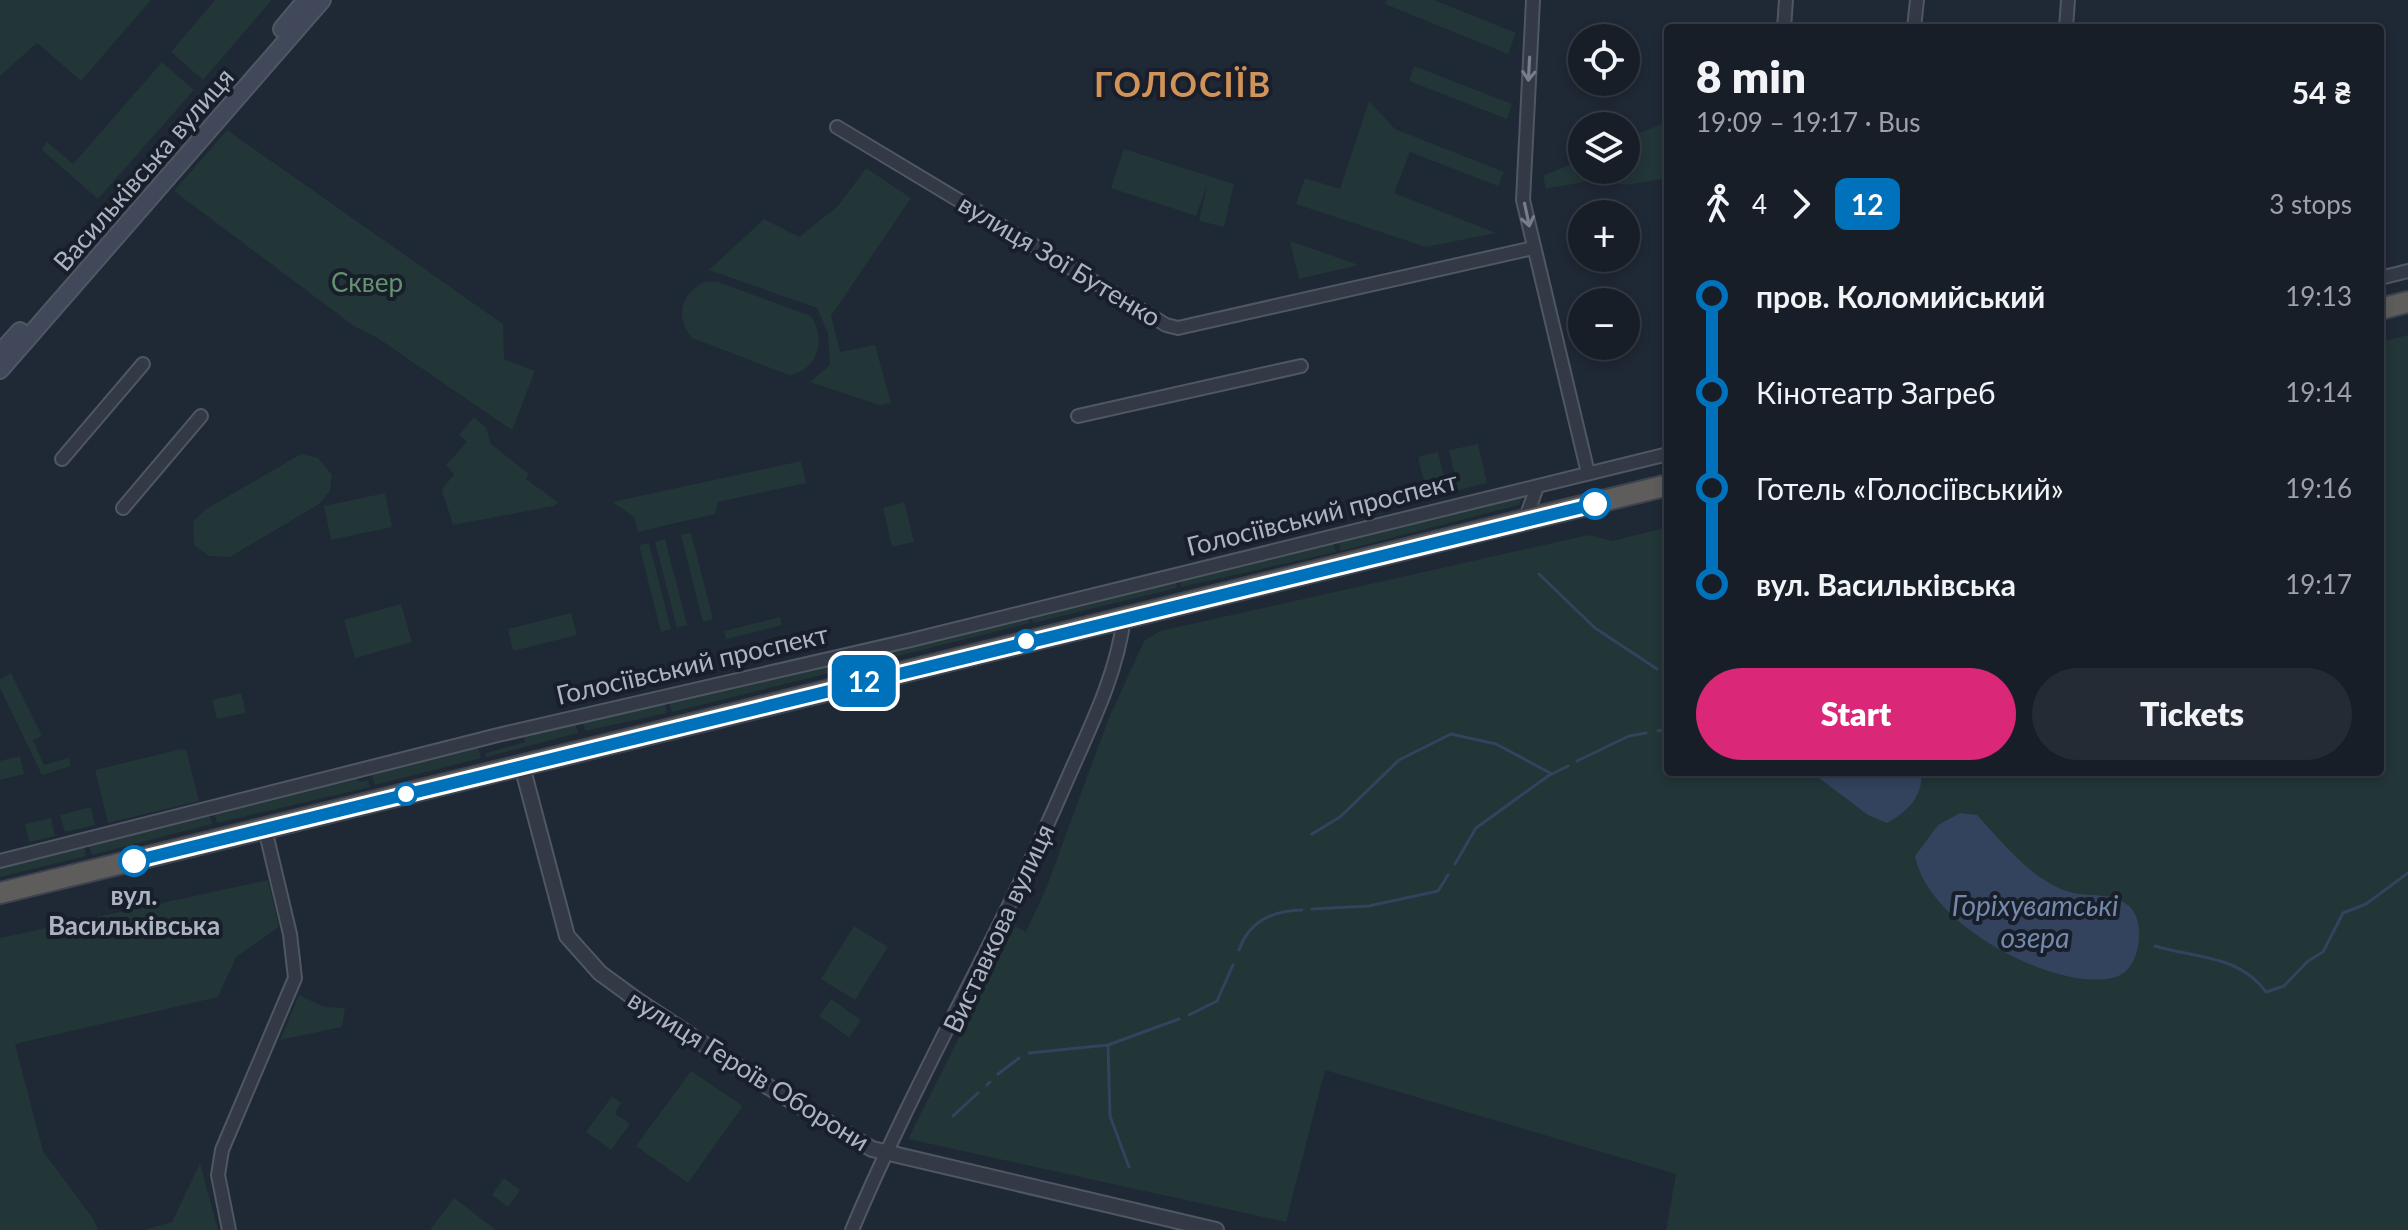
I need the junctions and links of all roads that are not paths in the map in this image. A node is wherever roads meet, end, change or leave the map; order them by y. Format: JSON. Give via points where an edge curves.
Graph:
{"nodes":[{"id":1,"x":306,"y":0,"type":"edge"},
{"id":2,"x":322,"y":0,"type":"edge"},
{"id":3,"x":1533,"y":0,"type":"edge"},
{"id":4,"x":1786,"y":0,"type":"edge"},
{"id":5,"x":1917,"y":0,"type":"edge"},
{"id":6,"x":2068,"y":0,"type":"edge"},
{"id":7,"x":1784,"y":24,"type":"edge"},
{"id":8,"x":1914,"y":24,"type":"edge"},
{"id":9,"x":2066,"y":24,"type":"edge"},
{"id":10,"x":837,"y":127,"type":"dead end"},
{"id":11,"x":1533,"y":248,"type":"junction"},
{"id":12,"x":2408,"y":271,"type":"edge"},
{"id":13,"x":2384,"y":277,"type":"edge"},
{"id":14,"x":2408,"y":302,"type":"edge"},
{"id":15,"x":2384,"y":308,"type":"edge"},
{"id":16,"x":0,"y":353,"type":"edge"},
{"id":17,"x":143,"y":364,"type":"dead end"},
{"id":18,"x":1301,"y":366,"type":"dead end"},
{"id":19,"x":0,"y":370,"type":"edge"},
{"id":20,"x":201,"y":416,"type":"dead end"},
{"id":21,"x":1078,"y":416,"type":"dead end"},
{"id":22,"x":1664,"y":455,"type":"edge"},
{"id":23,"x":62,"y":459,"type":"dead end"},
{"id":24,"x":1588,"y":473,"type":"junction"},
{"id":25,"x":1664,"y":486,"type":"edge"},
{"id":26,"x":1537,"y":487,"type":"junction"},
{"id":27,"x":123,"y":508,"type":"dead end"},
{"id":28,"x":1525,"y":520,"type":"junction"},
{"id":29,"x":1124,"y":618,"type":"junction"},
{"id":30,"x":522,"y":766,"type":"junction"},
{"id":31,"x":265,"y":829,"type":"junction"},
{"id":32,"x":0,"y":861,"type":"edge"},
{"id":33,"x":0,"y":893,"type":"edge"},
{"id":34,"x":886,"y":1154,"type":"junction"},
{"id":35,"x":229,"y":1230,"type":"edge"},
{"id":36,"x":852,"y":1230,"type":"edge"},
{"id":37,"x":1216,"y":1230,"type":"edge"}],
"edges":[{"from":1,"to":16,"type":"main road","name":"Васильківська вулиця"},
{"from":2,"to":19,"type":"main road","name":"Васильківська вулиця"},
{"from":3,"to":11,"type":"street","one_way":true,"via":[[1523,200]]},
{"from":4,"to":7,"type":"street"},
{"from":5,"to":8,"type":"street"},
{"from":6,"to":9,"type":"street"},
{"from":10,"to":11,"type":"street","name":"вулиця Зої Бутенко","via":[[1178,328]]},
{"from":11,"to":24,"type":"street"},
{"from":12,"to":13,"type":"street"},
{"from":14,"to":15,"type":"highway"},
{"from":17,"to":23,"type":"street"},
{"from":18,"to":21,"type":"street"},
{"from":20,"to":27,"type":"street"},
{"from":22,"to":24,"type":"street","name":"Голосіївський проспект"},
{"from":24,"to":26,"type":"street","name":"Голосіївський проспект"},
{"from":25,"to":28,"type":"highway","name":"Голосіївський проспект"},
{"from":26,"to":28,"type":"street"},
{"from":26,"to":32,"type":"street","name":"Голосіївський проспект","via":[[498,735]]},
{"from":28,"to":29,"type":"highway","name":"Голосіївський проспект"},
{"from":29,"to":30,"type":"highway","name":"Голосіївський проспект"},
{"from":29,"to":34,"type":"street","name":"Виставкова вулиця","via":[[1116,665],[1030,863]]},
{"from":30,"to":31,"type":"highway","name":"Голосіївський проспект"},
{"from":30,"to":34,"type":"street","name":"вулиця Героїв Оборони","via":[[557,903],[576,948],[637,1000],[858,1144]]},
{"from":31,"to":33,"type":"highway","name":"Голосіївський проспект"},
{"from":31,"to":35,"type":"street","via":[[295,978],[222,1150],[218,1175]]},
{"from":34,"to":36,"type":"street","name":"Виставкова вулиця"},
{"from":34,"to":37,"type":"street","name":"вулиця Героїв Оборони"}]}
